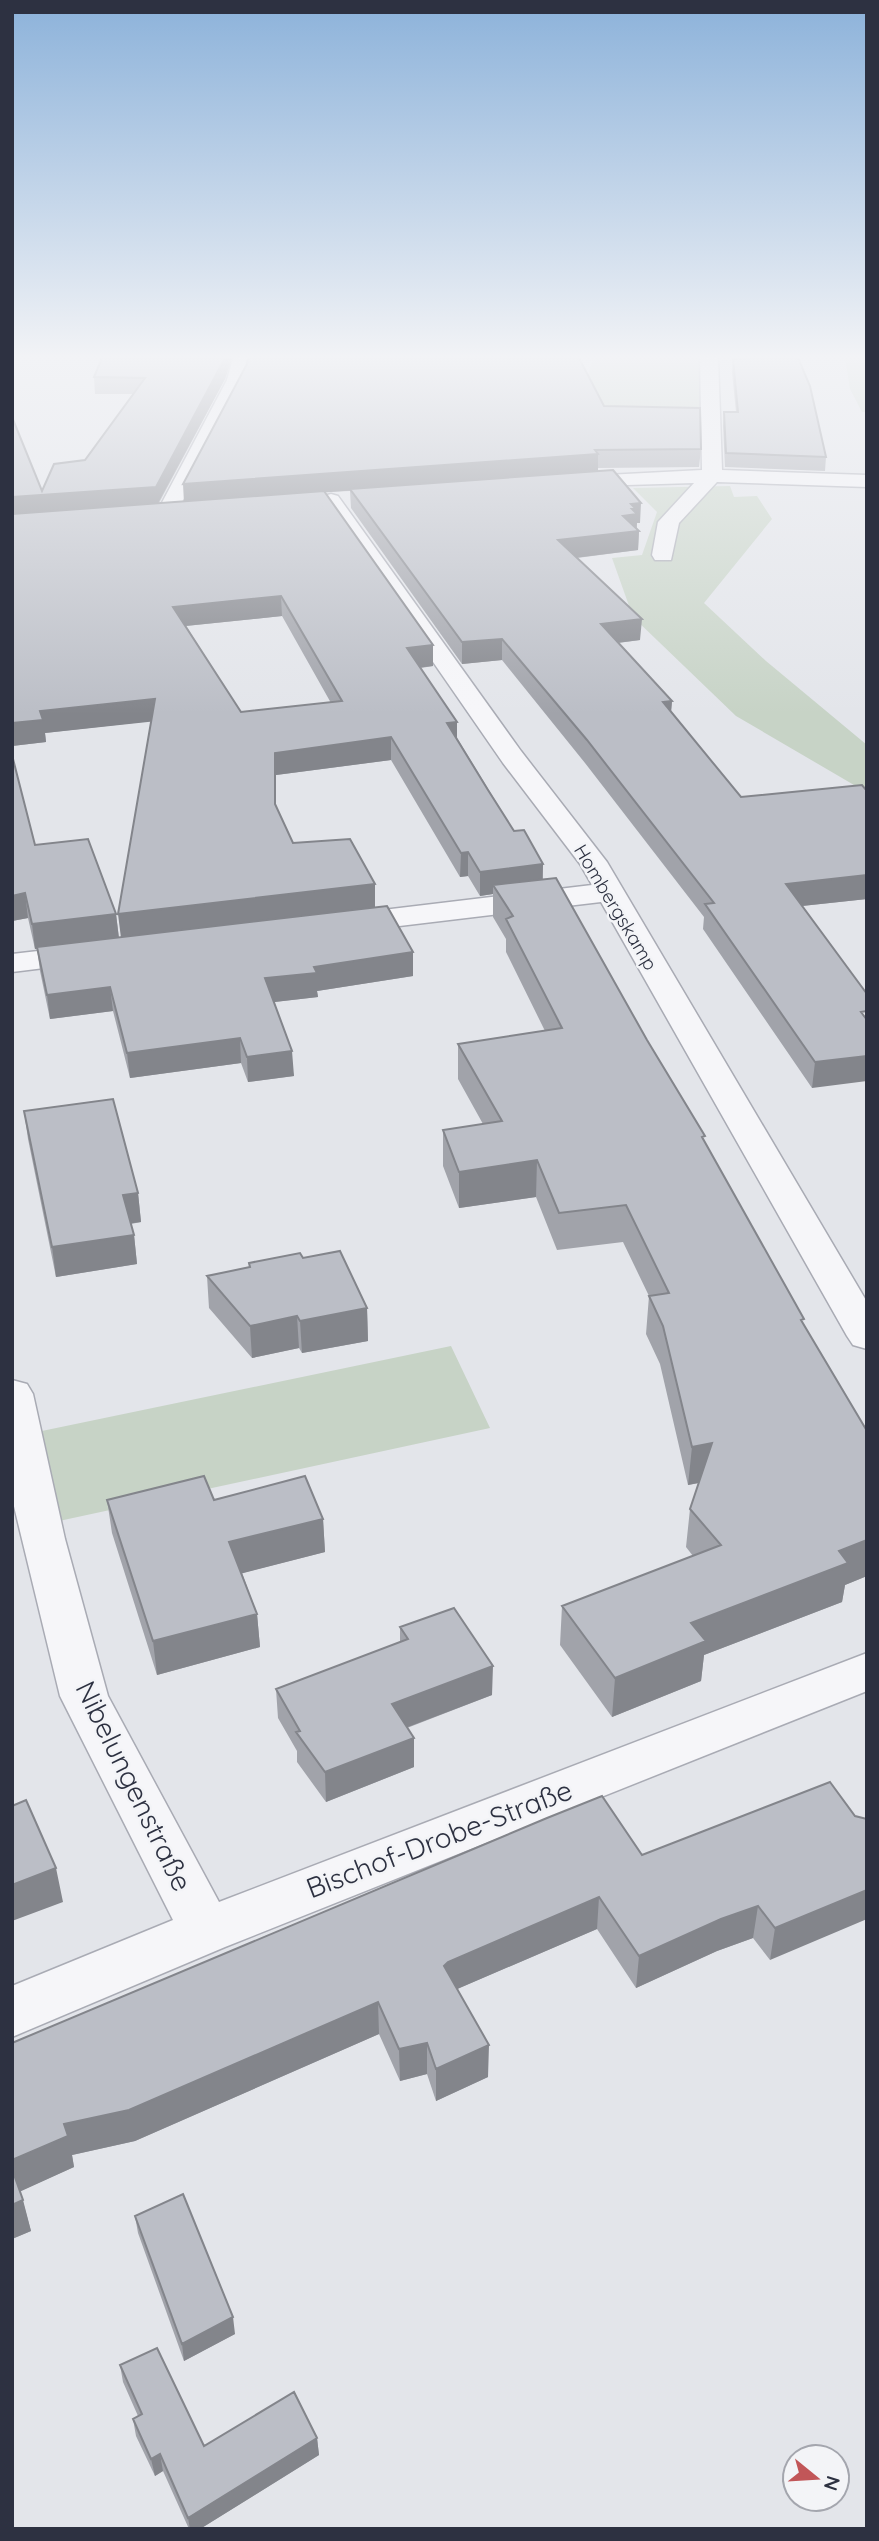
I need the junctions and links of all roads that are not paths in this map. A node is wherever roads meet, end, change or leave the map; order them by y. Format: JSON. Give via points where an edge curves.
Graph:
{"nodes":[{"id":1,"x":712,"y":476,"type":"edge"},
{"id":2,"x":186,"y":477,"type":"edge"},
{"id":3,"x":700,"y":477,"type":"edge"},
{"id":4,"x":730,"y":477,"type":"edge"},
{"id":5,"x":867,"y":481,"type":"edge"},
{"id":6,"x":551,"y":484,"type":"edge"},
{"id":7,"x":336,"y":500,"type":"dead end"},
{"id":8,"x":193,"y":510,"type":"edge"},
{"id":9,"x":167,"y":512,"type":"junction"},
{"id":10,"x":141,"y":514,"type":"edge"},
{"id":11,"x":663,"y":555,"type":"dead end"},
{"id":12,"x":610,"y":892,"type":"junction"},
{"id":13,"x":311,"y":928,"type":"edge"},
{"id":14,"x":121,"y":950,"type":"edge"},
{"id":15,"x":12,"y":963,"type":"edge"},
{"id":16,"x":867,"y":1336,"type":"edge"},
{"id":17,"x":12,"y":1394,"type":"edge"},
{"id":18,"x":867,"y":1671,"type":"edge"},
{"id":19,"x":206,"y":1931,"type":"junction"},
{"id":20,"x":12,"y":2012,"type":"edge"}],
"edges":[{"from":1,"to":11,"type":"street","via":[[668,522]]},
{"from":2,"to":9,"type":"street"},
{"from":3,"to":6,"type":"street"},
{"from":4,"to":5,"type":"street"},
{"from":7,"to":12,"type":"street","name":"Hombergskamp"},
{"from":8,"to":9,"type":"street"},
{"from":9,"to":10,"type":"street"},
{"from":12,"to":13,"type":"street"},
{"from":12,"to":16,"type":"street","name":"Hombergskamp"},
{"from":14,"to":15,"type":"street"},
{"from":17,"to":19,"type":"street","name":"Nibelungenstraße","via":[[85,1696]]},
{"from":18,"to":19,"type":"street","name":"Bischof-Drobe-Straße"},
{"from":19,"to":20,"type":"street","name":"Bischof-Drobe-Straße"}]}
